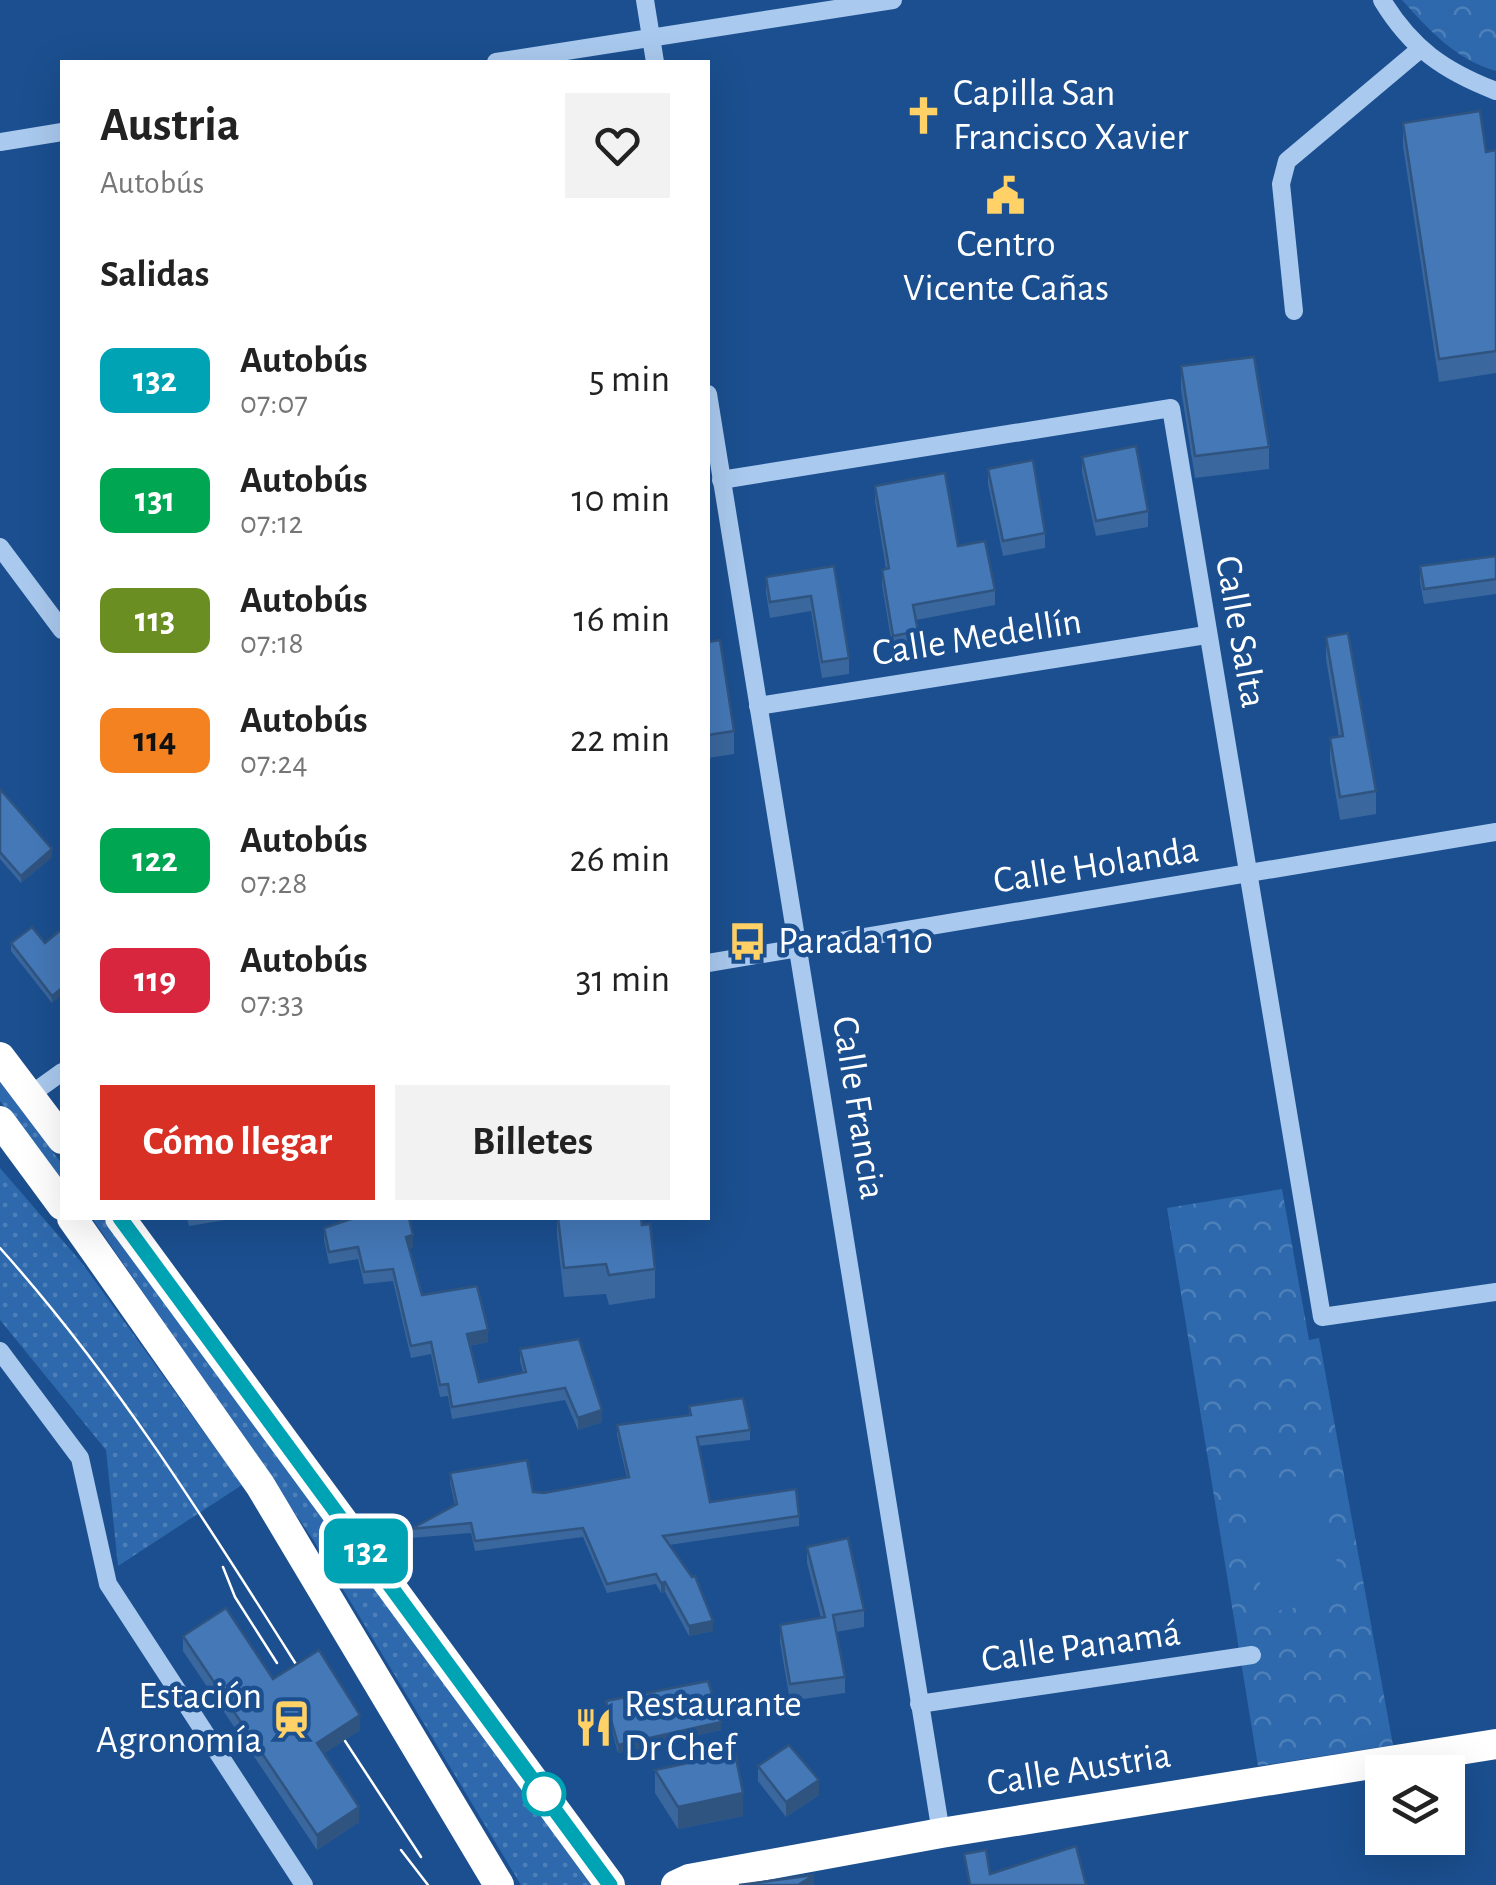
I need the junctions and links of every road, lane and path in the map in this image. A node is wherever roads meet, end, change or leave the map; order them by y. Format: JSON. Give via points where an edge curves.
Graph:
{"nodes":[{"id":1,"x":645,"y":0,"type":"edge"},
{"id":2,"x":893,"y":0,"type":"edge"},
{"id":3,"x":1382,"y":0,"type":"edge"},
{"id":4,"x":651,"y":38,"type":"junction"},
{"id":5,"x":1419,"y":50,"type":"junction"},
{"id":6,"x":509,"y":60,"type":"edge"},
{"id":7,"x":655,"y":60,"type":"edge"},
{"id":8,"x":1496,"y":91,"type":"edge"},
{"id":9,"x":60,"y":132,"type":"edge"},
{"id":10,"x":0,"y":142,"type":"edge"},
{"id":11,"x":1294,"y":311,"type":"dead end"},
{"id":12,"x":710,"y":407,"type":"edge"},
{"id":13,"x":721,"y":480,"type":"junction"},
{"id":14,"x":0,"y":547,"type":"edge"},
{"id":15,"x":60,"y":627,"type":"edge"},
{"id":16,"x":1206,"y":634,"type":"junction"},
{"id":17,"x":758,"y":706,"type":"junction"},
{"id":18,"x":1496,"y":832,"type":"edge"},
{"id":19,"x":1250,"y":874,"type":"junction"},
{"id":20,"x":800,"y":948,"type":"junction"},
{"id":21,"x":710,"y":963,"type":"edge"},
{"id":22,"x":0,"y":1056,"type":"edge"},
{"id":23,"x":60,"y":1073,"type":"edge"},
{"id":24,"x":30,"y":1095,"type":"junction"},
{"id":25,"x":0,"y":1121,"type":"edge"},
{"id":26,"x":60,"y":1136,"type":"edge"},
{"id":27,"x":60,"y":1202,"type":"edge"},
{"id":28,"x":73,"y":1220,"type":"edge"},
{"id":29,"x":121,"y":1220,"type":"edge"},
{"id":30,"x":1496,"y":1292,"type":"edge"},
{"id":31,"x":0,"y":1351,"type":"edge"},
{"id":32,"x":1252,"y":1654,"type":"dead end"},
{"id":33,"x":920,"y":1704,"type":"junction"},
{"id":34,"x":1496,"y":1744,"type":"edge"},
{"id":35,"x":942,"y":1832,"type":"junction"},
{"id":36,"x":304,"y":1885,"type":"edge"},
{"id":37,"x":499,"y":1885,"type":"edge"},
{"id":38,"x":610,"y":1885,"type":"edge"},
{"id":39,"x":676,"y":1885,"type":"edge"}],
"edges":[{"from":1,"to":4,"type":"street"},
{"from":2,"to":4,"type":"street"},
{"from":3,"to":5,"type":"street"},
{"from":4,"to":6,"type":"street"},
{"from":4,"to":7,"type":"street"},
{"from":5,"to":8,"type":"street"},
{"from":5,"to":11,"type":"street","via":[[1288,161],[1281,184]]},
{"from":9,"to":10,"type":"street"},
{"from":12,"to":13,"type":"street","name":"Calle Francia"},
{"from":13,"to":16,"type":"street","name":"Calle Salta","via":[[1172,408]]},
{"from":13,"to":17,"type":"street","name":"Calle Francia"},
{"from":14,"to":15,"type":"street"},
{"from":16,"to":17,"type":"street","name":"Calle Medellín"},
{"from":16,"to":19,"type":"street","name":"Calle Salta"},
{"from":17,"to":20,"type":"street","name":"Calle Francia"},
{"from":18,"to":19,"type":"street","name":"Calle Holanda"},
{"from":19,"to":20,"type":"street","name":"Calle Holanda"},
{"from":19,"to":30,"type":"street","name":"Calle Salta","via":[[1322,1317]]},
{"from":20,"to":21,"type":"street","name":"Calle Holanda"},
{"from":20,"to":33,"type":"street","name":"Calle Francia"},
{"from":22,"to":24,"type":"highway"},
{"from":23,"to":24,"type":"street"},
{"from":24,"to":26,"type":"highway"},
{"from":25,"to":27,"type":"highway"},
{"from":28,"to":37,"type":"highway","via":[[260,1485]]},
{"from":29,"to":38,"type":"highway"},
{"from":31,"to":36,"type":"street","via":[[80,1458],[108,1584]]},
{"from":32,"to":33,"type":"street","name":"Calle Panamá"},
{"from":33,"to":35,"type":"street","name":"Calle Francia"},
{"from":34,"to":35,"type":"highway","name":"Calle Austria"},
{"from":35,"to":39,"type":"highway","name":"Calle Austria"}]}
